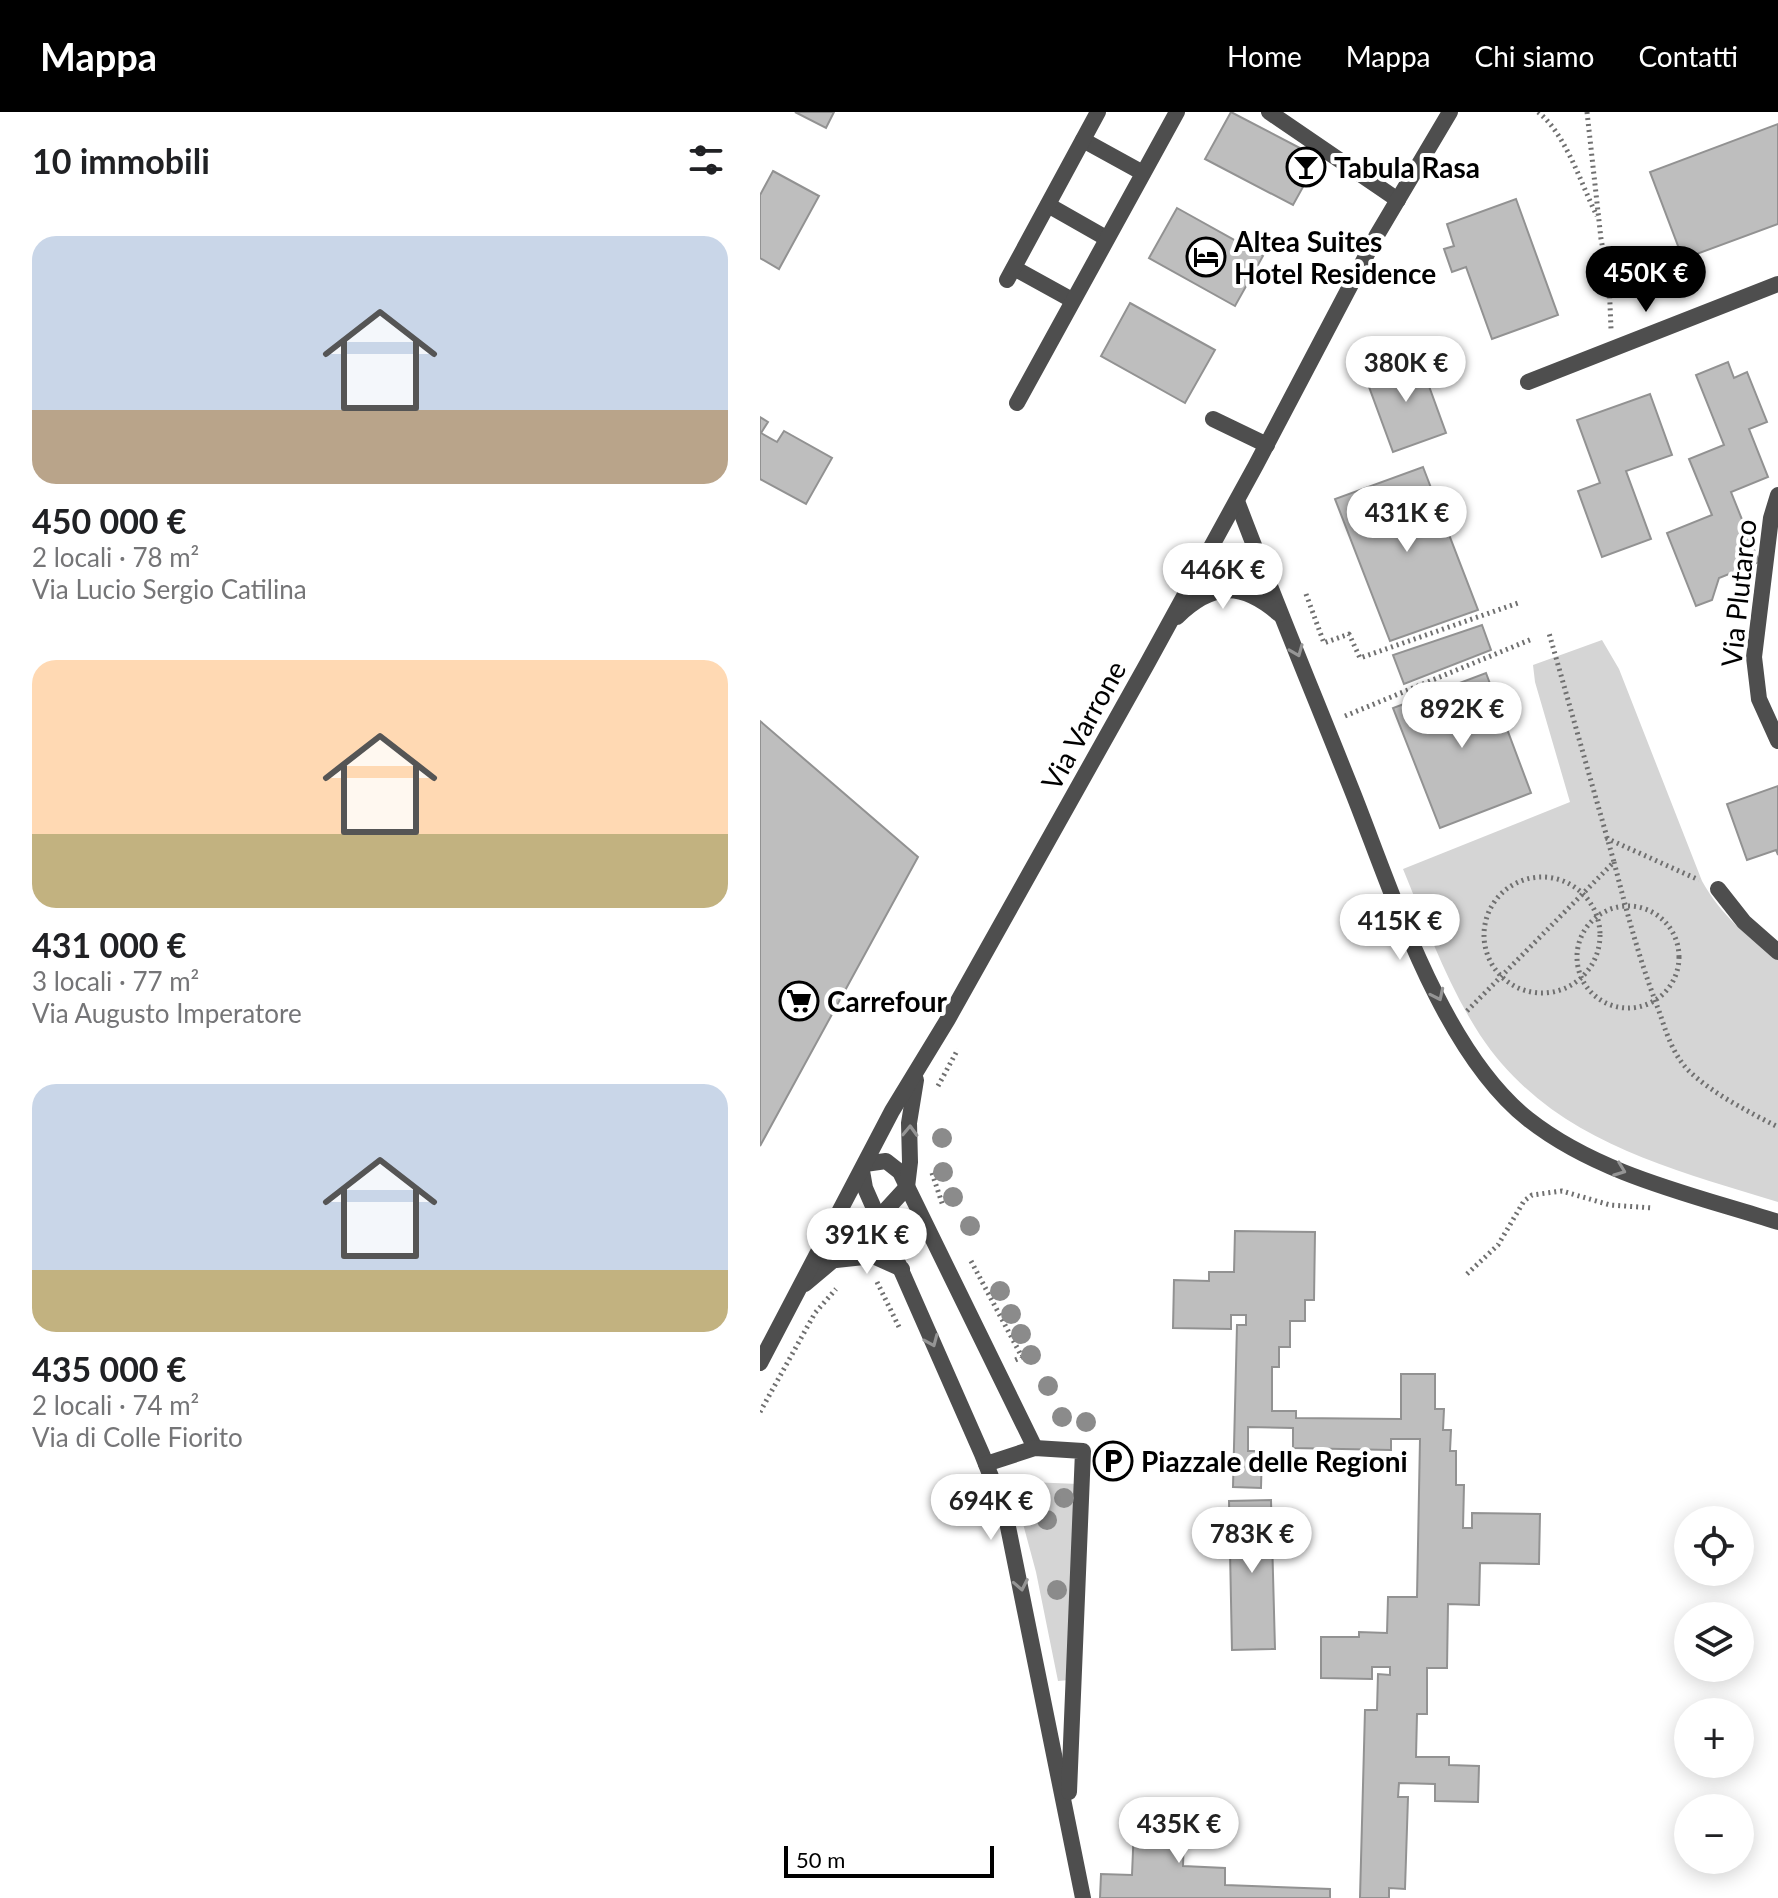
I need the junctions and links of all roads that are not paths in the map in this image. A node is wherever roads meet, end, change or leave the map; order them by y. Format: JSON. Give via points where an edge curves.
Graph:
{"nodes":[{"id":1,"x":1098,"y":112,"type":"edge"},
{"id":2,"x":1177,"y":112,"type":"edge"},
{"id":3,"x":1269,"y":112,"type":"edge"},
{"id":4,"x":1450,"y":112,"type":"edge"},
{"id":5,"x":1083,"y":140,"type":"junction"},
{"id":6,"x":1143,"y":173,"type":"junction"},
{"id":7,"x":1398,"y":200,"type":"junction"},
{"id":8,"x":1048,"y":205,"type":"junction"},
{"id":9,"x":1106,"y":238,"type":"junction"},
{"id":10,"x":1778,"y":284,"type":"edge"},
{"id":11,"x":1072,"y":300,"type":"junction"},
{"id":12,"x":1528,"y":382,"type":"dead end"},
{"id":13,"x":1017,"y":403,"type":"dead end"},
{"id":14,"x":1213,"y":419,"type":"dead end"},
{"id":15,"x":1267,"y":445,"type":"junction"},
{"id":16,"x":1778,"y":495,"type":"edge"},
{"id":17,"x":1237,"y":501,"type":"junction"},
{"id":18,"x":1281,"y":615,"type":"junction"},
{"id":19,"x":1168,"y":626,"type":"junction"},
{"id":20,"x":1778,"y":741,"type":"edge"},
{"id":21,"x":1718,"y":889,"type":"road end"},
{"id":22,"x":1778,"y":952,"type":"edge"},
{"id":23,"x":917,"y":1074,"type":"junction"},
{"id":24,"x":864,"y":1168,"type":"junction"},
{"id":25,"x":907,"y":1187,"type":"junction"},
{"id":26,"x":880,"y":1218,"type":"junction"},
{"id":27,"x":1778,"y":1222,"type":"edge"},
{"id":28,"x":834,"y":1261,"type":"junction"},
{"id":29,"x":902,"y":1269,"type":"junction"},
{"id":30,"x":800,"y":1287,"type":"junction"},
{"id":31,"x":760,"y":1363,"type":"edge"},
{"id":32,"x":1035,"y":1448,"type":"junction"},
{"id":33,"x":986,"y":1464,"type":"junction"},
{"id":34,"x":1043,"y":1696,"type":"junction"},
{"id":35,"x":1073,"y":1706,"type":"junction"},
{"id":36,"x":1068,"y":1818,"type":"junction"},
{"id":37,"x":1083,"y":1898,"type":"edge"}],
"edges":[{"from":1,"to":5,"type":"street"},
{"from":2,"to":6,"type":"street"},
{"from":3,"to":7,"type":"street"},
{"from":4,"to":7,"type":"street","name":"Via Varrone"},
{"from":5,"to":6,"type":"street"},
{"from":5,"to":8,"type":"street"},
{"from":6,"to":9,"type":"street"},
{"from":7,"to":15,"type":"street","name":"Via Varrone"},
{"from":8,"to":9,"type":"street"},
{"from":8,"to":11,"type":"street","via":[[1010,274]]},
{"from":9,"to":11,"type":"street"},
{"from":10,"to":12,"type":"street"},
{"from":11,"to":13,"type":"street"},
{"from":14,"to":15,"type":"street"},
{"from":15,"to":17,"type":"street","name":"Via Varrone"},
{"from":16,"to":20,"type":"street","name":"Via Plutarco","via":[[1754,668],[1761,707]]},
{"from":17,"to":18,"type":"street"},
{"from":17,"to":19,"type":"street","name":"Via Varrone"},
{"from":18,"to":19,"type":"street","via":[[1252,594],[1226,590],[1201,598]]},
{"from":18,"to":27,"type":"street","one_way":true,"via":[[1413,943],[1449,1020],[1497,1090],[1540,1128],[1598,1161]]},
{"from":19,"to":23,"type":"street","name":"Via Varrone"},
{"from":21,"to":22,"type":"street"},
{"from":23,"to":24,"type":"street","name":"Via Varrone"},
{"from":25,"to":23,"type":"street","one_way":true},
{"from":24,"to":25,"type":"street","via":[[886,1161]]},
{"from":24,"to":26,"type":"street","via":[[865,1188]]},
{"from":24,"to":30,"type":"street","name":"Via Varrone"},
{"from":25,"to":26,"type":"street"},
{"from":25,"to":32,"type":"street"},
{"from":26,"to":28,"type":"street"},
{"from":26,"to":29,"type":"street"},
{"from":28,"to":29,"type":"street","via":[[873,1256]]},
{"from":28,"to":30,"type":"street"},
{"from":29,"to":33,"type":"street","one_way":true},
{"from":30,"to":31,"type":"street","name":"Via Varrone"},
{"from":32,"to":33,"type":"street"},
{"from":32,"to":35,"type":"street","via":[[1083,1451]]},
{"from":33,"to":34,"type":"street","one_way":true,"via":[[1005,1512]]},
{"from":34,"to":35,"type":"street"},
{"from":34,"to":36,"type":"street"},
{"from":35,"to":36,"type":"street"},
{"from":36,"to":37,"type":"street"}]}
